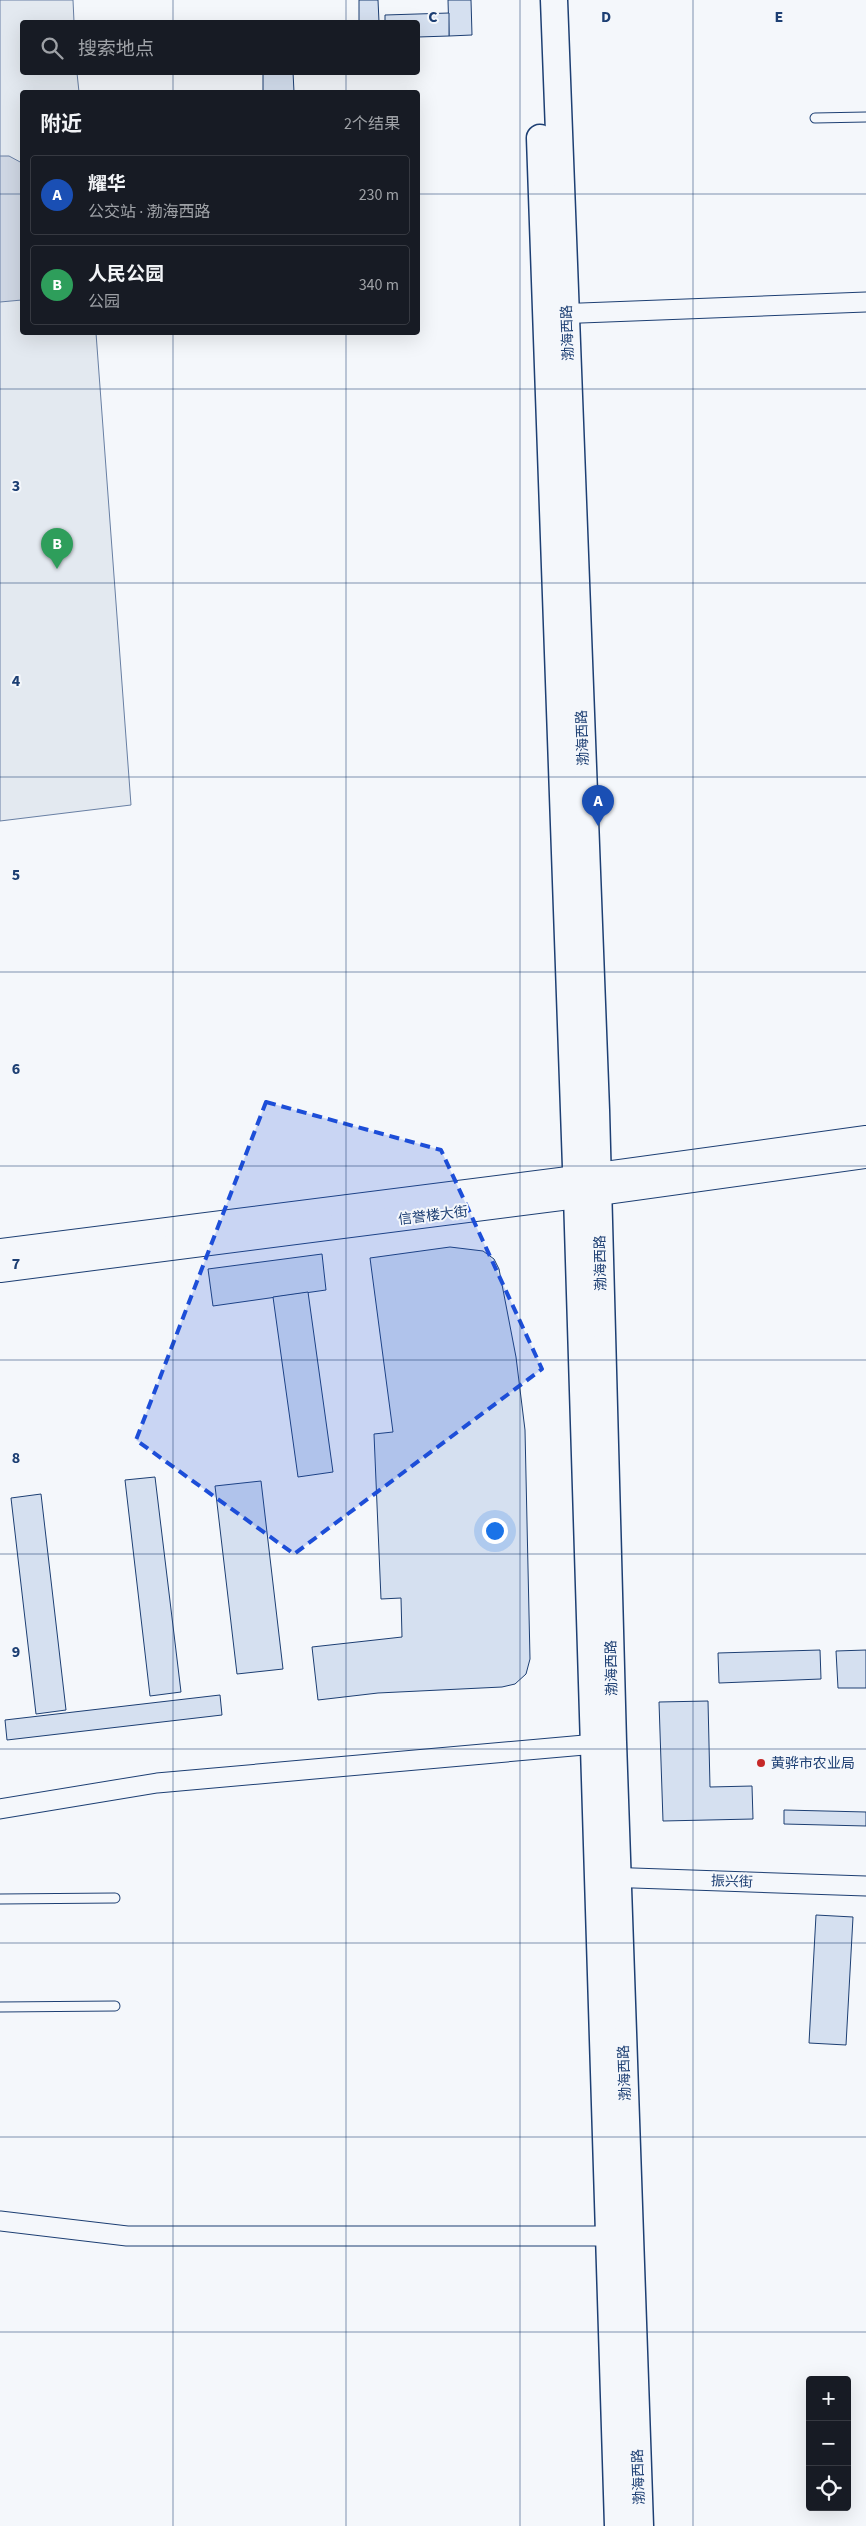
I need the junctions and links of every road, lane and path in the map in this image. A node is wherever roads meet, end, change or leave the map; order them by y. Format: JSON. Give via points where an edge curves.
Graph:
{"nodes":[{"id":1,"x":536,"y":0,"type":"edge"},
{"id":2,"x":554,"y":0,"type":"edge"},
{"id":3,"x":866,"y":117,"type":"edge"},
{"id":4,"x":815,"y":118,"type":"dead end"},
{"id":5,"x":866,"y":302,"type":"edge"},
{"id":6,"x":556,"y":314,"type":"junction"},
{"id":7,"x":866,"y":1138,"type":"edge"},
{"id":8,"x":866,"y":1156,"type":"edge"},
{"id":9,"x":587,"y":1186,"type":"junction"},
{"id":10,"x":0,"y":1251,"type":"edge"},
{"id":11,"x":0,"y":1270,"type":"edge"},
{"id":12,"x":603,"y":1743,"type":"junction"},
{"id":13,"x":0,"y":1808,"type":"edge"},
{"id":14,"x":607,"y":1877,"type":"junction"},
{"id":15,"x":866,"y":1886,"type":"edge"},
{"id":16,"x":116,"y":1898,"type":"dead end"},
{"id":17,"x":0,"y":1899,"type":"edge"},
{"id":18,"x":115,"y":2006,"type":"dead end"},
{"id":19,"x":0,"y":2007,"type":"edge"},
{"id":20,"x":0,"y":2221,"type":"edge"},
{"id":21,"x":619,"y":2236,"type":"junction"},
{"id":22,"x":618,"y":2526,"type":"edge"},
{"id":23,"x":640,"y":2526,"type":"edge"}],
"edges":[{"from":1,"to":6,"type":"main road","name":"渤海西路"},
{"from":2,"to":6,"type":"main road","name":"渤海西路"},
{"from":3,"to":4,"type":"lane"},
{"from":5,"to":6,"type":"street"},
{"from":6,"to":9,"type":"main road","name":"渤海西路"},
{"from":7,"to":9,"type":"street","name":"信誉楼大街"},
{"from":8,"to":9,"type":"street","name":"信誉楼大街"},
{"from":9,"to":10,"type":"street","name":"信誉楼大街"},
{"from":9,"to":11,"type":"street","name":"信誉楼大街"},
{"from":9,"to":12,"type":"main road","name":"渤海西路"},
{"from":12,"to":13,"type":"street","via":[[157,1783]]},
{"from":12,"to":14,"type":"main road","name":"渤海西路"},
{"from":14,"to":15,"type":"street","name":"振兴街"},
{"from":14,"to":21,"type":"main road","name":"渤海西路"},
{"from":16,"to":17,"type":"lane"},
{"from":18,"to":19,"type":"lane"},
{"from":20,"to":21,"type":"street","via":[[127,2236]]},
{"from":21,"to":22,"type":"main road","name":"渤海西路"},
{"from":21,"to":23,"type":"main road","name":"渤海西路"}]}
